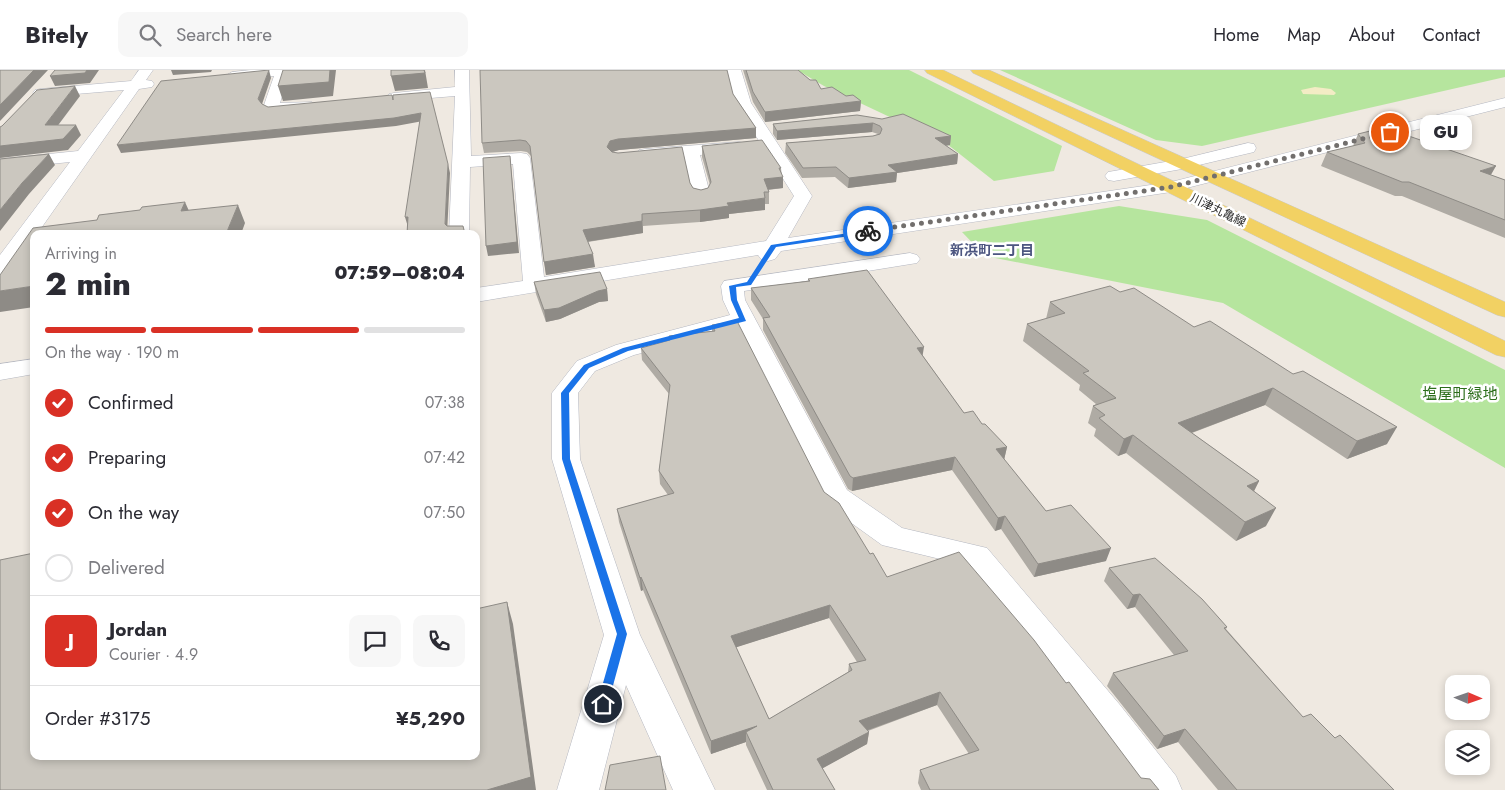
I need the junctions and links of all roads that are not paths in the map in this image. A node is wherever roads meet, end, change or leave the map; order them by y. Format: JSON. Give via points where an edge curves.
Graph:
{"nodes":[{"id":1,"x":462,"y":70,"type":"edge"},
{"id":2,"x":734,"y":70,"type":"edge"},
{"id":3,"x":932,"y":70,"type":"edge"},
{"id":4,"x":978,"y":70,"type":"edge"},
{"id":5,"x":283,"y":71,"type":"edge"},
{"id":6,"x":54,"y":76,"type":"edge"},
{"id":7,"x":141,"y":77,"type":"edge"},
{"id":8,"x":214,"y":78,"type":"edge"},
{"id":9,"x":166,"y":82,"type":"edge"},
{"id":10,"x":1505,"y":88,"type":"edge"},
{"id":11,"x":462,"y":91,"type":"junction"},
{"id":12,"x":381,"y":98,"type":"edge"},
{"id":13,"x":1505,"y":102,"type":"edge"},
{"id":14,"x":326,"y":103,"type":"edge"},
{"id":15,"x":1419,"y":108,"type":"dead end"},
{"id":16,"x":778,"y":127,"type":"edge"},
{"id":17,"x":759,"y":129,"type":"junction"},
{"id":18,"x":1265,"y":144,"type":"dead end"},
{"id":19,"x":769,"y":146,"type":"junction"},
{"id":20,"x":789,"y":146,"type":"edge"},
{"id":21,"x":691,"y":150,"type":"junction"},
{"id":22,"x":84,"y":156,"type":"junction"},
{"id":23,"x":628,"y":156,"type":"edge"},
{"id":24,"x":462,"y":162,"type":"junction"},
{"id":25,"x":0,"y":164,"type":"edge"},
{"id":26,"x":1182,"y":164,"type":"junction"},
{"id":27,"x":1141,"y":172,"type":"junction"},
{"id":28,"x":71,"y":174,"type":"junction"},
{"id":29,"x":1212,"y":177,"type":"junction"},
{"id":30,"x":0,"y":181,"type":"edge"},
{"id":31,"x":1171,"y":187,"type":"junction"},
{"id":32,"x":701,"y":194,"type":"edge"},
{"id":33,"x":785,"y":228,"type":"junction"},
{"id":34,"x":459,"y":230,"type":"edge"},
{"id":35,"x":774,"y":246,"type":"junction"},
{"id":36,"x":910,"y":259,"type":"dead end"},
{"id":37,"x":0,"y":270,"type":"edge"},
{"id":38,"x":480,"y":276,"type":"edge"},
{"id":39,"x":533,"y":277,"type":"junction"},
{"id":40,"x":749,"y":283,"type":"junction"},
{"id":41,"x":480,"y":294,"type":"edge"},
{"id":42,"x":1505,"y":310,"type":"edge"},
{"id":43,"x":743,"y":319,"type":"junction"},
{"id":44,"x":30,"y":349,"type":"edge"},
{"id":45,"x":1505,"y":350,"type":"edge"},
{"id":46,"x":0,"y":353,"type":"edge"},
{"id":47,"x":30,"y":367,"type":"edge"},
{"id":48,"x":0,"y":372,"type":"edge"},
{"id":49,"x":622,"y":634,"type":"junction"},
{"id":50,"x":578,"y":790,"type":"edge"},
{"id":51,"x":694,"y":790,"type":"edge"},
{"id":52,"x":1161,"y":790,"type":"edge"}],
"edges":[{"from":1,"to":11,"type":"street"},
{"from":2,"to":17,"type":"street","via":[[743,103]]},
{"from":3,"to":27,"type":"main road","name":"川津丸亀線"},
{"from":4,"to":26,"type":"main road","name":"川津丸亀線"},
{"from":5,"to":8,"type":"street"},
{"from":5,"to":14,"type":"street","via":[[272,108]]},
{"from":6,"to":7,"type":"street","via":[[34,97]]},
{"from":7,"to":9,"type":"street"},
{"from":7,"to":22,"type":"street"},
{"from":10,"to":15,"type":"street"},
{"from":11,"to":12,"type":"street"},
{"from":11,"to":24,"type":"street"},
{"from":13,"to":29,"type":"street"},
{"from":16,"to":17,"type":"street"},
{"from":17,"to":19,"type":"street"},
{"from":18,"to":26,"type":"street"},
{"from":19,"to":20,"type":"street"},
{"from":19,"to":21,"type":"street"},
{"from":19,"to":33,"type":"street","via":[[802,196]]},
{"from":21,"to":23,"type":"street"},
{"from":21,"to":32,"type":"street"},
{"from":22,"to":25,"type":"street"},
{"from":22,"to":28,"type":"street"},
{"from":24,"to":34,"type":"street"},
{"from":24,"to":39,"type":"street","via":[[520,158]]},
{"from":26,"to":27,"type":"street"},
{"from":26,"to":29,"type":"main road","name":"川津丸亀線"},
{"from":27,"to":31,"type":"main road","name":"川津丸亀線"},
{"from":27,"to":33,"type":"street"},
{"from":28,"to":30,"type":"street"},
{"from":28,"to":37,"type":"street"},
{"from":29,"to":31,"type":"street"},
{"from":29,"to":42,"type":"main road","name":"川津丸亀線"},
{"from":31,"to":35,"type":"street"},
{"from":31,"to":45,"type":"main road","name":"川津丸亀線"},
{"from":33,"to":35,"type":"street"},
{"from":33,"to":39,"type":"street"},
{"from":35,"to":39,"type":"street"},
{"from":35,"to":40,"type":"street"},
{"from":36,"to":40,"type":"street"},
{"from":38,"to":39,"type":"street"},
{"from":39,"to":41,"type":"street"},
{"from":40,"to":43,"type":"street","via":[[732,286],[734,300]]},
{"from":43,"to":49,"type":"street","via":[[625,350],[586,366],[565,393],[566,459]]},
{"from":43,"to":52,"type":"street","via":[[836,497],[893,537],[976,556]]},
{"from":44,"to":46,"type":"street"},
{"from":47,"to":48,"type":"street"},
{"from":49,"to":50,"type":"street"},
{"from":49,"to":51,"type":"street"}]}
